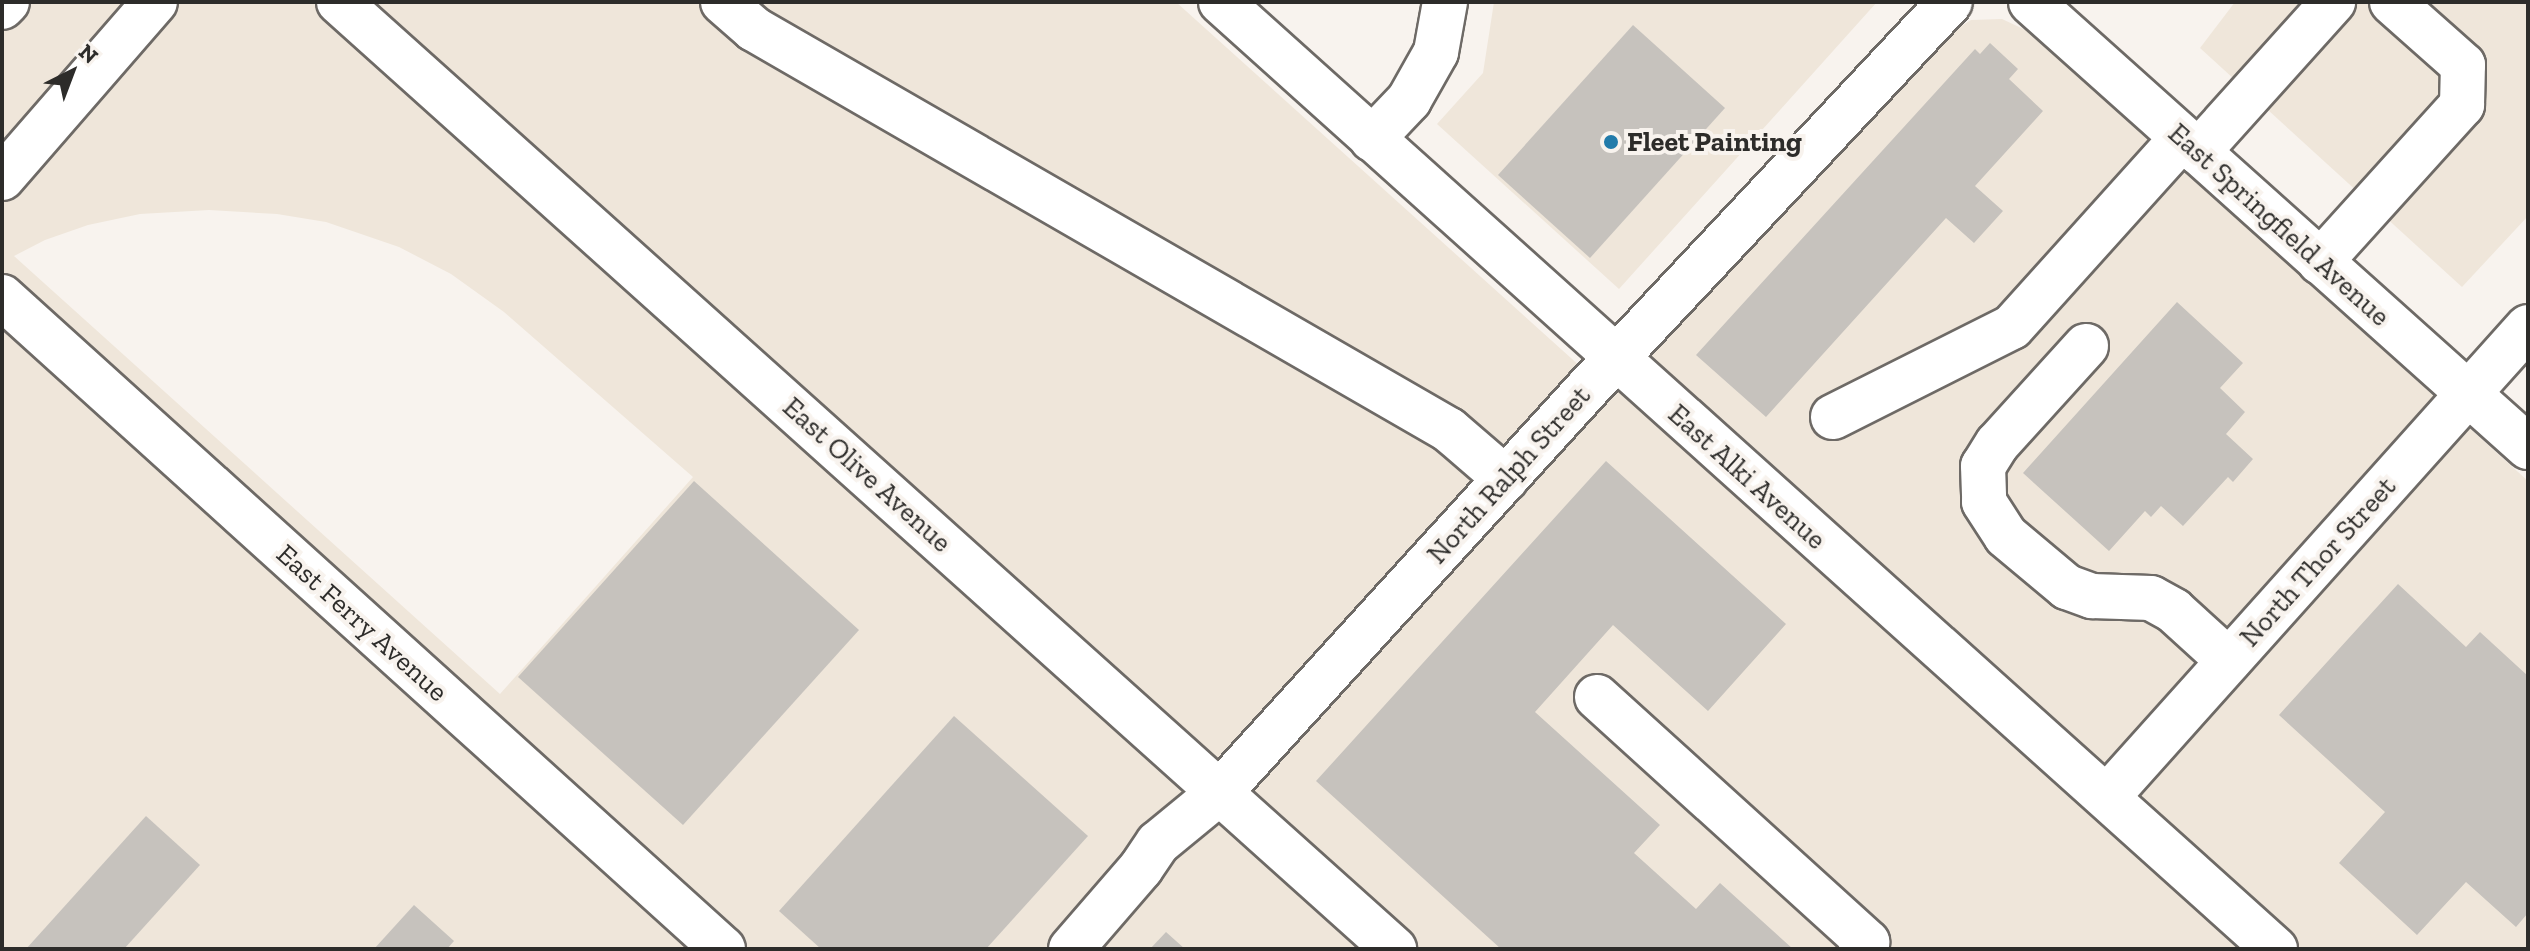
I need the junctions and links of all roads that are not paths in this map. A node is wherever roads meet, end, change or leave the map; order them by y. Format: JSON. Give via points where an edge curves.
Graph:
{"nodes":[{"id":1,"x":7,"y":2,"type":"edge"},
{"id":2,"x":339,"y":2,"type":"edge"},
{"id":3,"x":723,"y":2,"type":"edge"},
{"id":4,"x":1221,"y":2,"type":"edge"},
{"id":5,"x":1445,"y":2,"type":"edge"},
{"id":6,"x":1950,"y":2,"type":"edge"},
{"id":7,"x":2031,"y":2,"type":"edge"},
{"id":8,"x":2333,"y":2,"type":"edge"},
{"id":9,"x":2392,"y":2,"type":"edge"},
{"id":10,"x":2,"y":7,"type":"edge"},
{"id":11,"x":134,"y":9,"type":"edge"},
{"id":12,"x":1372,"y":139,"type":"junction"},
{"id":13,"x":2190,"y":145,"type":"junction"},
{"id":14,"x":2,"y":178,"type":"edge"},
{"id":15,"x":2320,"y":262,"type":"junction"},
{"id":16,"x":2,"y":297,"type":"edge"},
{"id":17,"x":2528,"y":327,"type":"edge"},
{"id":18,"x":2086,"y":346,"type":"dead end"},
{"id":19,"x":1615,"y":360,"type":"junction"},
{"id":20,"x":2468,"y":395,"type":"junction"},
{"id":21,"x":1833,"y":417,"type":"dead end"},
{"id":22,"x":2528,"y":447,"type":"edge"},
{"id":23,"x":1506,"y":479,"type":"junction"},
{"id":24,"x":2229,"y":661,"type":"junction"},
{"id":25,"x":1597,"y":697,"type":"dead end"},
{"id":26,"x":1220,"y":792,"type":"junction"},
{"id":27,"x":2107,"y":797,"type":"junction"},
{"id":28,"x":723,"y":949,"type":"edge"},
{"id":29,"x":1071,"y":949,"type":"edge"},
{"id":30,"x":1394,"y":949,"type":"edge"},
{"id":31,"x":1861,"y":949,"type":"edge"},
{"id":32,"x":2275,"y":949,"type":"edge"}],
"edges":[{"from":1,"to":10,"type":"street"},
{"from":2,"to":26,"type":"street","name":"East Olive Avenue"},
{"from":3,"to":23,"type":"street","via":[[754,29],[1449,430]]},
{"from":4,"to":12,"type":"street","name":"East Alki Avenue"},
{"from":5,"to":12,"type":"street","via":[[1436,52],[1409,100]]},
{"from":6,"to":19,"type":"street","name":"North Ralph Street"},
{"from":7,"to":13,"type":"street","name":"East Springfield Avenue"},
{"from":8,"to":13,"type":"street"},
{"from":9,"to":15,"type":"street","via":[[2463,65],[2462,105]]},
{"from":11,"to":14,"type":"street"},
{"from":12,"to":19,"type":"street","name":"East Alki Avenue"},
{"from":13,"to":15,"type":"street","name":"East Springfield Avenue"},
{"from":13,"to":21,"type":"street","via":[[2012,327]]},
{"from":15,"to":20,"type":"street","name":"East Springfield Avenue"},
{"from":16,"to":28,"type":"street","name":"East Ferry Avenue"},
{"from":17,"to":20,"type":"street","name":"North Thor Street"},
{"from":18,"to":24,"type":"street","via":[[1997,444],[1983,466],[1984,502],[2006,536],[2067,587],[2092,596],[2151,598],[2174,611]]},
{"from":19,"to":23,"type":"street","name":"North Ralph Street"},
{"from":19,"to":27,"type":"street","name":"East Alki Avenue"},
{"from":20,"to":22,"type":"street","name":"East Springfield Avenue"},
{"from":20,"to":24,"type":"street","name":"North Thor Street"},
{"from":23,"to":26,"type":"street","name":"North Ralph Street"},
{"from":24,"to":27,"type":"street","name":"North Thor Street"},
{"from":25,"to":31,"type":"street","via":[[1867,942]]},
{"from":26,"to":29,"type":"street","name":"North Ralph Street","via":[[1158,843]]},
{"from":26,"to":30,"type":"street","name":"East Olive Avenue"},
{"from":27,"to":32,"type":"street","name":"East Alki Avenue"}]}
